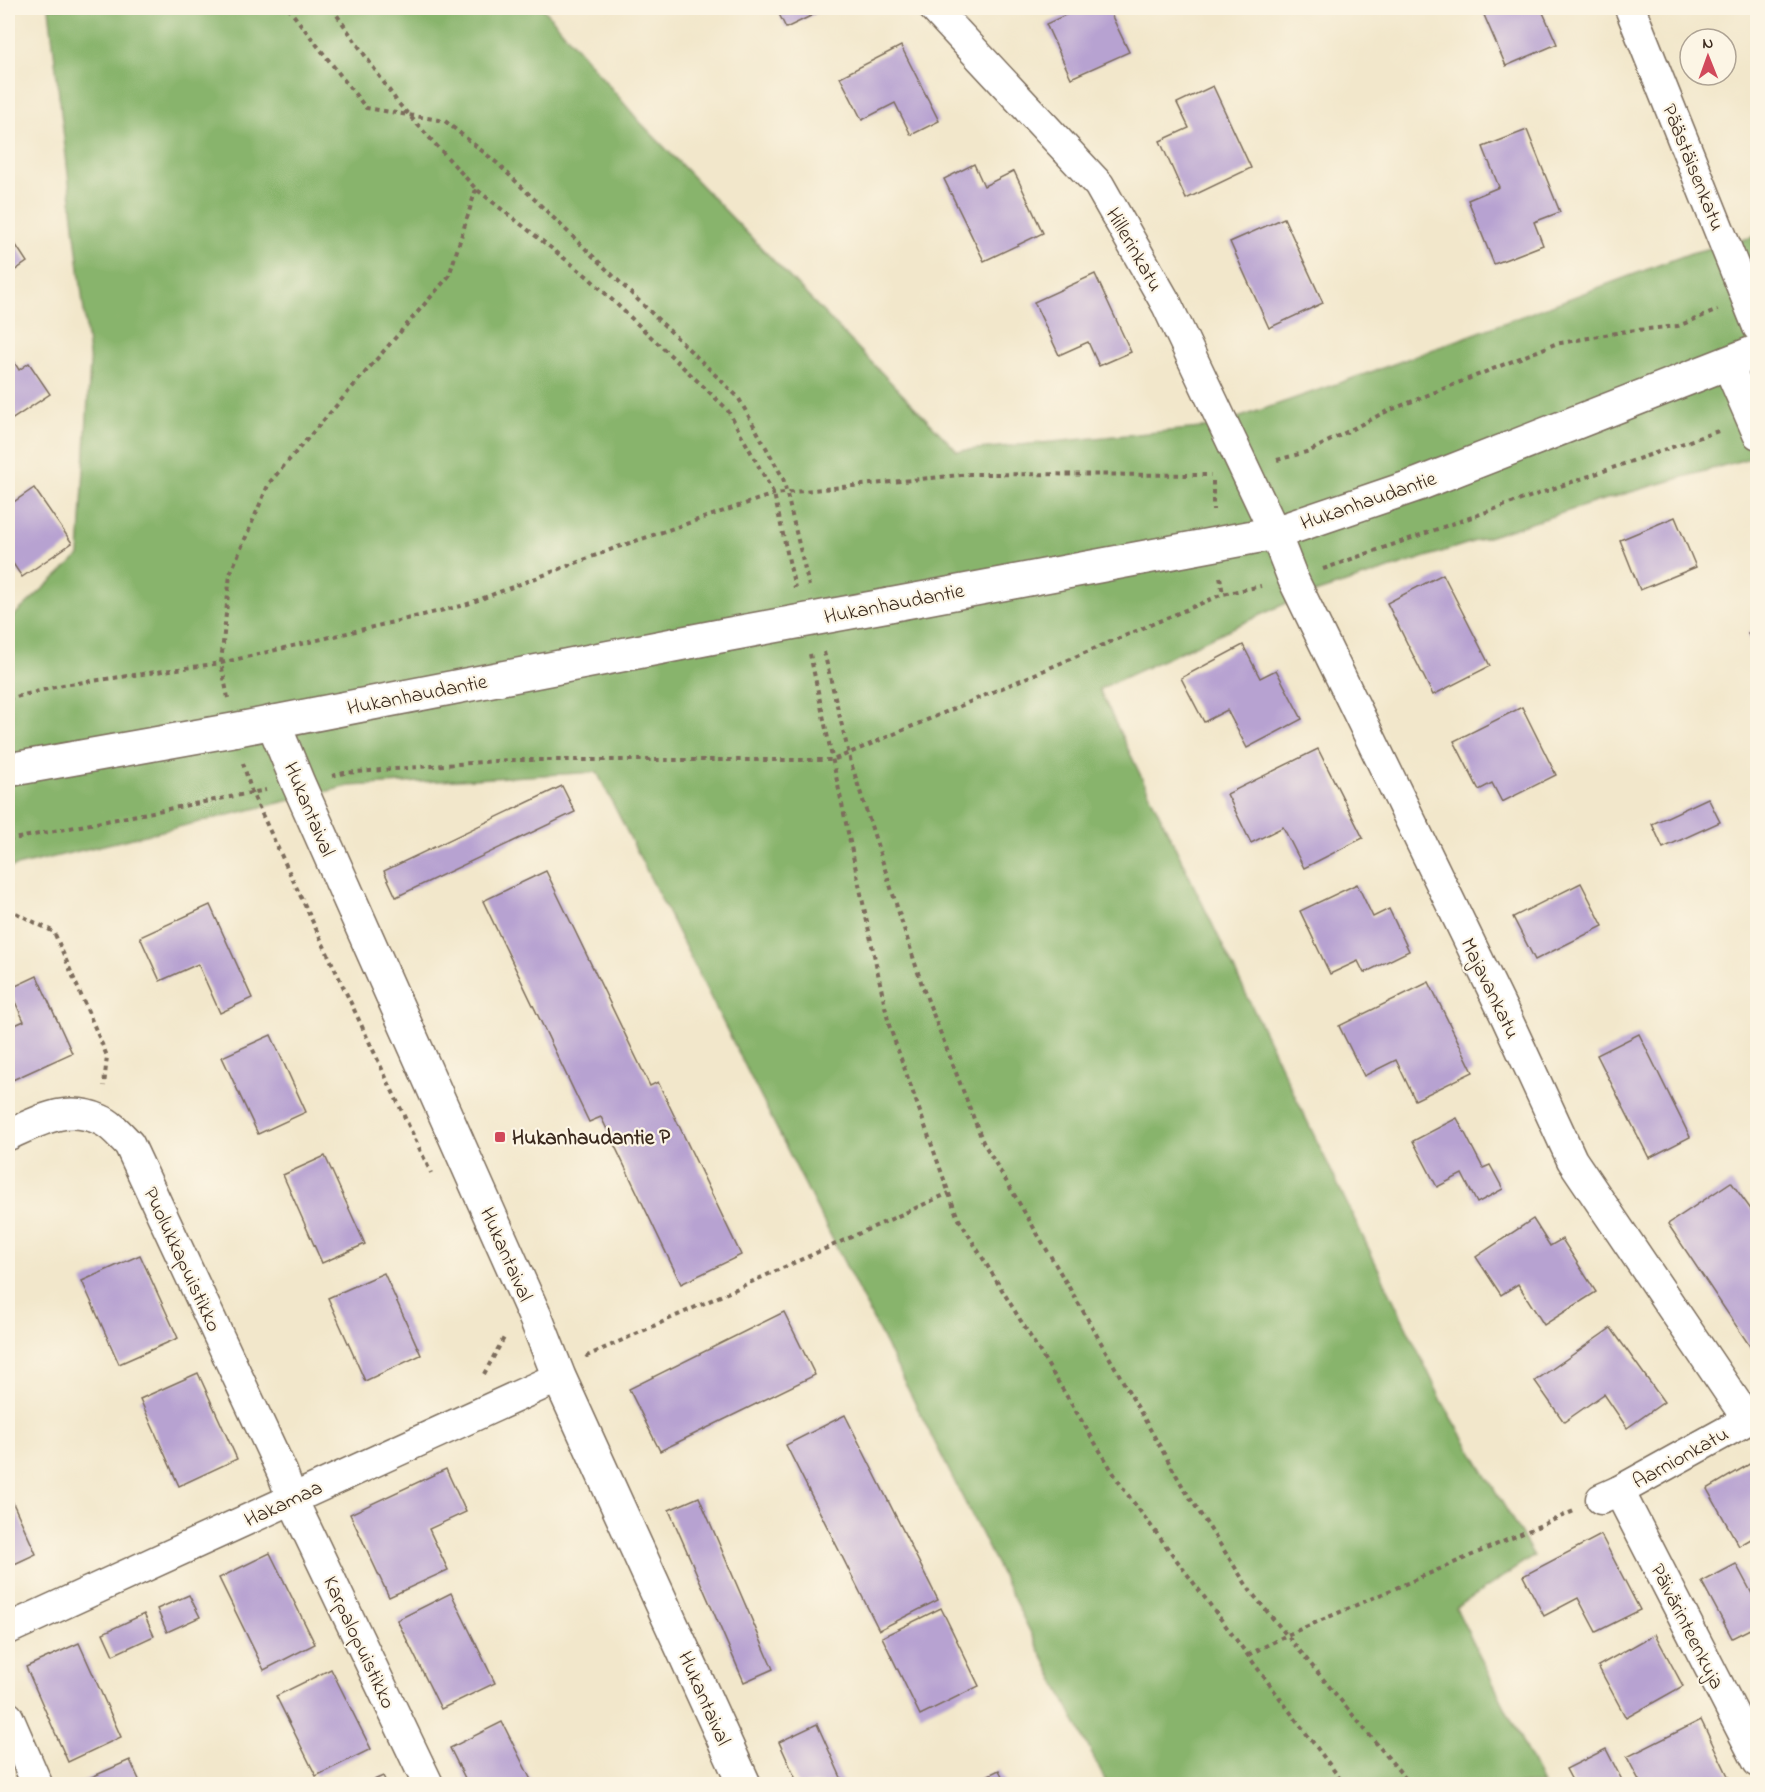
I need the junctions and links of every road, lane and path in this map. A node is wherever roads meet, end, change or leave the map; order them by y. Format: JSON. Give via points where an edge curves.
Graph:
{"nodes":[{"id":1,"x":288,"y":8,"type":"edge"},
{"id":2,"x":332,"y":8,"type":"edge"},
{"id":3,"x":934,"y":8,"type":"edge"},
{"id":4,"x":1630,"y":8,"type":"edge"},
{"id":5,"x":410,"y":115,"type":"junction"},
{"id":6,"x":476,"y":189,"type":"junction"},
{"id":7,"x":1746,"y":299,"type":"junction"},
{"id":8,"x":1758,"y":327,"type":"edge"},
{"id":9,"x":1758,"y":351,"type":"edge"},
{"id":10,"x":1727,"y":363,"type":"junction"},
{"id":11,"x":1754,"y":428,"type":"edge"},
{"id":12,"x":1244,"y":470,"type":"junction"},
{"id":13,"x":786,"y":492,"type":"junction"},
{"id":14,"x":774,"y":494,"type":"junction"},
{"id":15,"x":1275,"y":532,"type":"junction"},
{"id":16,"x":1293,"y":579,"type":"junction"},
{"id":17,"x":811,"y":595,"type":"dead end"},
{"id":18,"x":798,"y":598,"type":"dead end"},
{"id":19,"x":808,"y":644,"type":"dead end"},
{"id":20,"x":824,"y":651,"type":"dead end"},
{"id":21,"x":221,"y":663,"type":"junction"},
{"id":22,"x":8,"y":699,"type":"edge"},
{"id":23,"x":273,"y":722,"type":"junction"},
{"id":24,"x":233,"y":730,"type":"junction"},
{"id":25,"x":849,"y":753,"type":"junction"},
{"id":26,"x":833,"y":760,"type":"junction"},
{"id":27,"x":8,"y":770,"type":"edge"},
{"id":28,"x":298,"y":783,"type":"junction"},
{"id":29,"x":252,"y":793,"type":"junction"},
{"id":30,"x":8,"y":840,"type":"edge"},
{"id":31,"x":8,"y":909,"type":"edge"},
{"id":32,"x":102,"y":1120,"type":"junction"},
{"id":33,"x":8,"y":1135,"type":"edge"},
{"id":34,"x":434,"y":1180,"type":"dead end"},
{"id":35,"x":949,"y":1193,"type":"junction"},
{"id":36,"x":507,"y":1331,"type":"dead end"},
{"id":37,"x":511,"y":1341,"type":"dead end"},
{"id":38,"x":587,"y":1356,"type":"dead end"},
{"id":39,"x":559,"y":1377,"type":"junction"},
{"id":40,"x":1753,"y":1417,"type":"edge"},
{"id":41,"x":1610,"y":1495,"type":"junction"},
{"id":42,"x":292,"y":1499,"type":"junction"},
{"id":43,"x":8,"y":1629,"type":"edge"},
{"id":44,"x":1287,"y":1635,"type":"junction"},
{"id":45,"x":1248,"y":1655,"type":"junction"},
{"id":46,"x":8,"y":1717,"type":"edge"},
{"id":47,"x":1758,"y":1762,"type":"edge"},
{"id":48,"x":37,"y":1785,"type":"edge"},
{"id":49,"x":428,"y":1785,"type":"edge"},
{"id":50,"x":744,"y":1785,"type":"edge"},
{"id":51,"x":1344,"y":1785,"type":"edge"},
{"id":52,"x":1410,"y":1785,"type":"edge"}],
"edges":[{"from":1,"to":5,"type":"path","via":[[366,108]]},
{"from":2,"to":5,"type":"path"},
{"from":3,"to":12,"type":"street","name":"Hillerinkatu","via":[[1099,185],[1167,305]]},
{"from":4,"to":7,"type":"street","name":"Päästäisenkatu"},
{"from":5,"to":6,"type":"path"},
{"from":5,"to":13,"type":"path","via":[[446,121],[497,163],[738,397],[783,478]]},
{"from":6,"to":14,"type":"path","via":[[588,277],[727,409]]},
{"from":6,"to":21,"type":"path","via":[[449,276],[269,483],[230,574]]},
{"from":7,"to":8,"type":"street","name":"Päästäisenkatu"},
{"from":7,"to":12,"type":"path","via":[[1678,326],[1555,344],[1383,413],[1310,451]]},
{"from":9,"to":10,"type":"main road","name":"Hukanhaudantie"},
{"from":10,"to":11,"type":"street"},
{"from":10,"to":15,"type":"main road","name":"Hukanhaudantie","via":[[1419,484]]},
{"from":11,"to":16,"type":"path"},
{"from":12,"to":13,"type":"path","via":[[1213,475],[970,474]]},
{"from":12,"to":15,"type":"street","name":"Hillerinkatu"},
{"from":13,"to":14,"type":"path"},
{"from":13,"to":17,"type":"path"},
{"from":14,"to":18,"type":"path"},
{"from":14,"to":21,"type":"path","via":[[465,605]]},
{"from":15,"to":16,"type":"street","name":"Majavankatu"},
{"from":15,"to":23,"type":"main road","name":"Hukanhaudantie","bridge":true},
{"from":16,"to":25,"type":"path","via":[[1223,594]]},
{"from":16,"to":40,"type":"street","name":"Majavankatu","via":[[1572,1160]]},
{"from":19,"to":26,"type":"path"},
{"from":20,"to":25,"type":"path"},
{"from":21,"to":22,"type":"path","via":[[63,685]]},
{"from":21,"to":24,"type":"path"},
{"from":23,"to":24,"type":"main road","name":"Hukanhaudantie"},
{"from":23,"to":28,"type":"main road","name":"Hukantaival"},
{"from":24,"to":27,"type":"main road","name":"Hukanhaudantie"},
{"from":24,"to":29,"type":"path"},
{"from":25,"to":26,"type":"path"},
{"from":25,"to":44,"type":"path","via":[[923,988],[983,1142],[1183,1487],[1251,1592]]},
{"from":26,"to":28,"type":"path","via":[[508,760],[344,773]]},
{"from":26,"to":35,"type":"path","via":[[889,1024]]},
{"from":28,"to":29,"type":"path"},
{"from":28,"to":39,"type":"main road","name":"Hukantaival"},
{"from":29,"to":30,"type":"path"},
{"from":29,"to":34,"type":"path"},
{"from":31,"to":32,"type":"path","via":[[54,932],[107,1056]]},
{"from":32,"to":33,"type":"street","name":"Puolukkapuistikko","via":[[78,1113],[50,1115]]},
{"from":32,"to":42,"type":"street","name":"Puolukkapuistikko","via":[[129,1144]]},
{"from":35,"to":38,"type":"path"},
{"from":35,"to":45,"type":"path","via":[[957,1216],[1122,1487]]},
{"from":36,"to":37,"type":"path"},
{"from":39,"to":42,"type":"street","name":"Hakamaa"},
{"from":39,"to":50,"type":"main road","name":"Hukantaival"},
{"from":40,"to":41,"type":"street","name":"Aarnionkatu"},
{"from":41,"to":44,"type":"path"},
{"from":41,"to":47,"type":"street","name":"Päivärinteenkuja"},
{"from":42,"to":43,"type":"street","name":"Hakamaa"},
{"from":42,"to":49,"type":"street","name":"Karpalopuistikko"},
{"from":44,"to":45,"type":"path"},
{"from":44,"to":52,"type":"path"},
{"from":45,"to":51,"type":"path"},
{"from":46,"to":48,"type":"street"}]}
